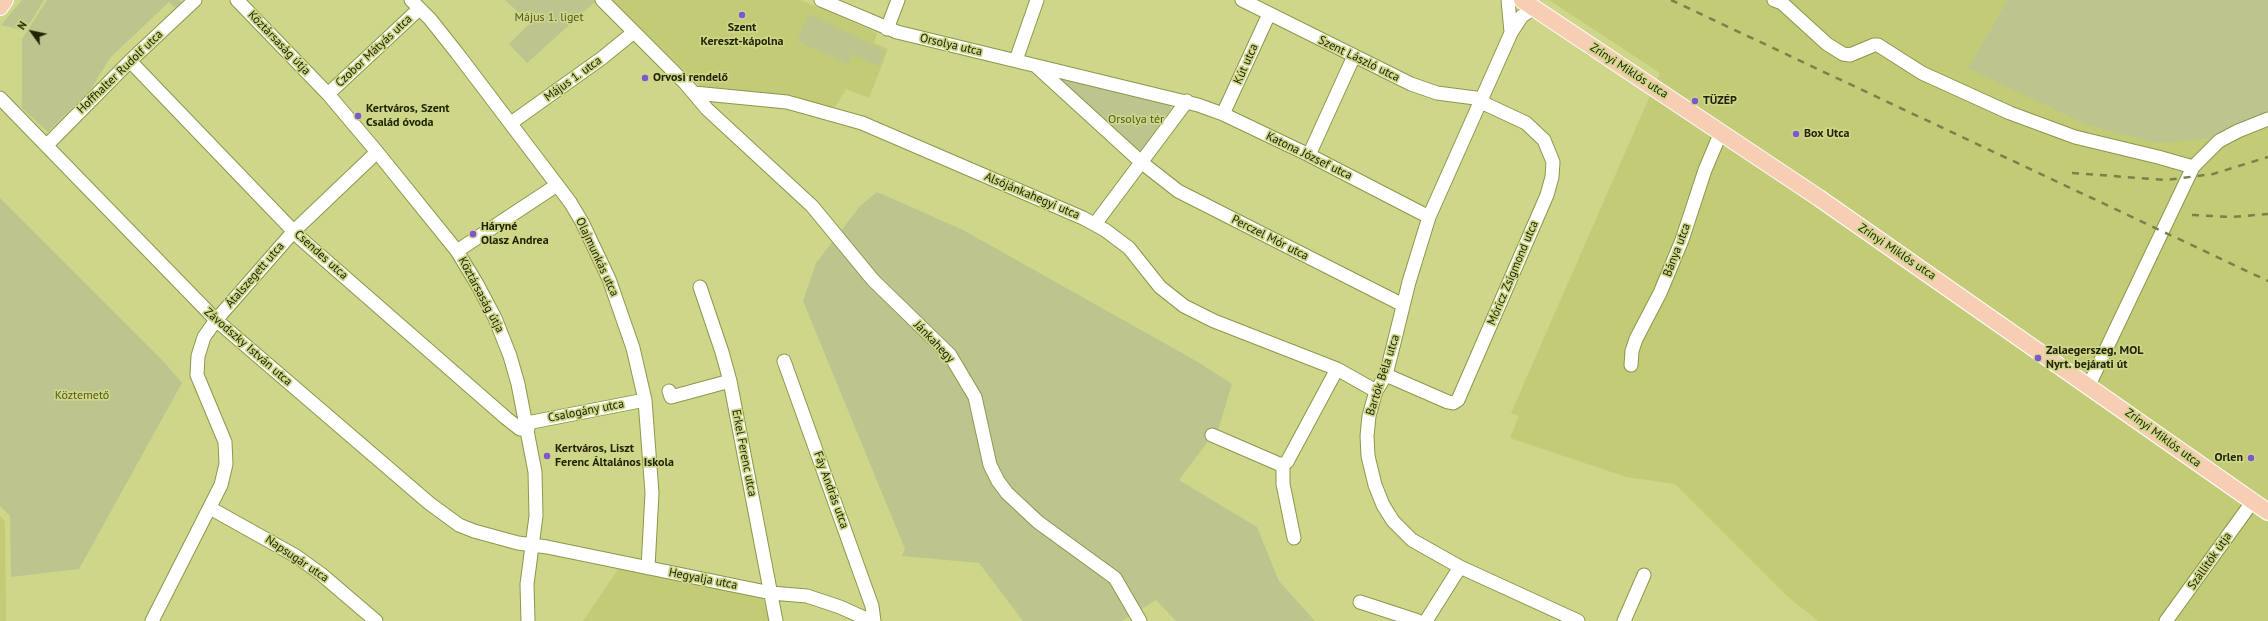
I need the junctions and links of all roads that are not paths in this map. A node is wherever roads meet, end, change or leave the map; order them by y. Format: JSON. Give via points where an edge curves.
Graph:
{"nodes":[{"id":1,"x":5,"y":0,"type":"edge"},
{"id":2,"x":195,"y":0,"type":"edge"},
{"id":3,"x":237,"y":0,"type":"edge"},
{"id":4,"x":602,"y":0,"type":"edge"},
{"id":5,"x":822,"y":0,"type":"edge"},
{"id":6,"x":898,"y":0,"type":"edge"},
{"id":7,"x":1037,"y":0,"type":"edge"},
{"id":8,"x":1242,"y":0,"type":"edge"},
{"id":9,"x":1508,"y":0,"type":"edge"},
{"id":10,"x":1774,"y":0,"type":"edge"},
{"id":11,"x":415,"y":4,"type":"edge"},
{"id":12,"x":1528,"y":4,"type":"edge"},
{"id":13,"x":0,"y":7,"type":"edge"},
{"id":14,"x":1269,"y":14,"type":"junction"},
{"id":15,"x":887,"y":29,"type":"junction"},
{"id":16,"x":634,"y":32,"type":"junction"},
{"id":17,"x":1511,"y":33,"type":"junction"},
{"id":18,"x":1354,"y":56,"type":"junction"},
{"id":19,"x":1016,"y":60,"type":"junction"},
{"id":20,"x":130,"y":61,"type":"junction"},
{"id":21,"x":1036,"y":66,"type":"junction"},
{"id":22,"x":328,"y":94,"type":"junction"},
{"id":23,"x":0,"y":98,"type":"edge"},
{"id":24,"x":698,"y":98,"type":"junction"},
{"id":25,"x":1482,"y":100,"type":"junction"},
{"id":26,"x":1187,"y":101,"type":"junction"},
{"id":27,"x":1223,"y":114,"type":"junction"},
{"id":28,"x":2268,"y":119,"type":"edge"},
{"id":29,"x":512,"y":123,"type":"junction"},
{"id":30,"x":1721,"y":132,"type":"junction"},
{"id":31,"x":46,"y":145,"type":"junction"},
{"id":32,"x":377,"y":152,"type":"junction"},
{"id":33,"x":1309,"y":155,"type":"junction"},
{"id":34,"x":1141,"y":162,"type":"junction"},
{"id":35,"x":2193,"y":167,"type":"junction"},
{"id":36,"x":557,"y":185,"type":"junction"},
{"id":37,"x":1429,"y":217,"type":"junction"},
{"id":38,"x":1095,"y":224,"type":"junction"},
{"id":39,"x":294,"y":231,"type":"junction"},
{"id":40,"x":457,"y":251,"type":"junction"},
{"id":41,"x":700,"y":287,"type":"dead end"},
{"id":42,"x":1403,"y":305,"type":"junction"},
{"id":43,"x":216,"y":320,"type":"junction"},
{"id":44,"x":784,"y":361,"type":"dead end"},
{"id":45,"x":1631,"y":365,"type":"dead end"},
{"id":46,"x":1337,"y":369,"type":"junction"},
{"id":47,"x":1386,"y":375,"type":"junction"},
{"id":48,"x":730,"y":381,"type":"junction"},
{"id":49,"x":2089,"y":385,"type":"junction"},
{"id":50,"x":669,"y":391,"type":"dead end"},
{"id":51,"x":1376,"y":391,"type":"junction"},
{"id":52,"x":645,"y":400,"type":"junction"},
{"id":53,"x":528,"y":426,"type":"junction"},
{"id":54,"x":1212,"y":435,"type":"dead end"},
{"id":55,"x":1283,"y":464,"type":"junction"},
{"id":56,"x":2238,"y":491,"type":"junction"},
{"id":57,"x":2253,"y":501,"type":"junction"},
{"id":58,"x":210,"y":508,"type":"junction"},
{"id":59,"x":2268,"y":512,"type":"edge"},
{"id":60,"x":2240,"y":518,"type":"junction"},
{"id":61,"x":1294,"y":538,"type":"dead end"},
{"id":62,"x":532,"y":545,"type":"junction"},
{"id":63,"x":1460,"y":567,"type":"junction"},
{"id":64,"x":648,"y":568,"type":"junction"},
{"id":65,"x":1644,"y":575,"type":"dead end"},
{"id":66,"x":771,"y":593,"type":"junction"},
{"id":67,"x":1360,"y":602,"type":"dead end"},
{"id":68,"x":157,"y":620,"type":"edge"},
{"id":69,"x":376,"y":621,"type":"edge"},
{"id":70,"x":528,"y":621,"type":"edge"},
{"id":71,"x":776,"y":621,"type":"edge"},
{"id":72,"x":871,"y":621,"type":"edge"},
{"id":73,"x":874,"y":621,"type":"edge"},
{"id":74,"x":1140,"y":621,"type":"edge"},
{"id":75,"x":1418,"y":621,"type":"edge"},
{"id":76,"x":1426,"y":621,"type":"edge"},
{"id":77,"x":1578,"y":621,"type":"edge"},
{"id":78,"x":1624,"y":621,"type":"edge"},
{"id":79,"x":2166,"y":621,"type":"edge"}],
"edges":[{"from":1,"to":13,"type":"main road"},
{"from":2,"to":20,"type":"street","name":"Hoffhalter Rudolf utca"},
{"from":3,"to":22,"type":"street","name":"Köztársaság útja"},
{"from":4,"to":16,"type":"street","name":"Jánkahegy"},
{"from":5,"to":15,"type":"street","name":"Orsolya utca"},
{"from":6,"to":15,"type":"street"},
{"from":7,"to":19,"type":"street"},
{"from":8,"to":14,"type":"street","name":"Szent László utca"},
{"from":9,"to":17,"type":"street"},
{"from":10,"to":35,"type":"street","via":[[1782,3],[1827,44],[1843,54],[1850,55],[1878,45],[1922,73],[2010,113],[2075,137]]},
{"from":11,"to":22,"type":"street","name":"Czobor Mátyás utca"},
{"from":11,"to":29,"type":"street","name":"Olajmunkás utca"},
{"from":12,"to":17,"type":"street","name":"Bartók Béla utca"},
{"from":12,"to":30,"type":"main road","name":"Zrínyi Miklós utca"},
{"from":14,"to":18,"type":"street","name":"Szent László utca"},
{"from":14,"to":27,"type":"street","name":"Kút utca"},
{"from":15,"to":19,"type":"street","name":"Orsolya utca"},
{"from":16,"to":24,"type":"street","name":"Jánkahegy"},
{"from":16,"to":29,"type":"street","name":"Május 1. utca"},
{"from":17,"to":25,"type":"street","name":"Bartók Béla utca"},
{"from":18,"to":25,"type":"street","name":"Szent László utca","via":[[1430,91]]},
{"from":18,"to":33,"type":"street"},
{"from":19,"to":21,"type":"street"},
{"from":20,"to":31,"type":"street","name":"Hoffhalter Rudolf utca"},
{"from":20,"to":39,"type":"street","name":"Csendes utca"},
{"from":21,"to":26,"type":"street"},
{"from":21,"to":34,"type":"street"},
{"from":22,"to":32,"type":"street","name":"Köztársaság útja"},
{"from":23,"to":31,"type":"street","name":"Závodszky István utca"},
{"from":24,"to":38,"type":"street","name":"Alsójánkahegyi utca","via":[[787,102],[862,123]]},
{"from":24,"to":74,"type":"street","name":"Jánkahegy","via":[[812,206],[873,280],[950,355],[975,397],[990,465],[998,481],[1038,522],[1115,578]]},
{"from":25,"to":37,"type":"street","name":"Bartók Béla utca"},
{"from":25,"to":47,"type":"street","name":"Móricz Zsigmond utca","via":[[1526,123],[1544,140],[1553,162],[1547,195],[1458,400],[1448,402]]},
{"from":26,"to":27,"type":"street","name":"Katona József utca"},
{"from":26,"to":34,"type":"street"},
{"from":27,"to":33,"type":"street","name":"Katona József utca"},
{"from":28,"to":35,"type":"street","via":[[2228,135],[2210,148]]},
{"from":29,"to":36,"type":"street","name":"Olajmunkás utca"},
{"from":30,"to":45,"type":"street","name":"Bánya utca","via":[[1679,247],[1660,293],[1636,339]]},
{"from":30,"to":49,"type":"main road","name":"Zrínyi Miklós utca"},
{"from":31,"to":43,"type":"street","name":"Závodszky István utca"},
{"from":32,"to":39,"type":"street","name":"Átalszegett utca"},
{"from":32,"to":40,"type":"street","name":"Köztársaság útja"},
{"from":33,"to":37,"type":"street","name":"Katona József utca"},
{"from":34,"to":38,"type":"street"},
{"from":34,"to":42,"type":"street","name":"Perczel Mór utca","via":[[1190,197]]},
{"from":35,"to":49,"type":"street"},
{"from":36,"to":40,"type":"street"},
{"from":36,"to":52,"type":"street","name":"Olajmunkás utca","via":[[582,222],[609,279],[633,348]]},
{"from":37,"to":42,"type":"street","name":"Bartók Béla utca"},
{"from":38,"to":46,"type":"street","name":"Alsójánkahegyi utca","via":[[1130,248],[1160,287],[1184,306],[1214,322]]},
{"from":39,"to":43,"type":"street","name":"Átalszegett utca"},
{"from":39,"to":53,"type":"street","name":"Csendes utca","via":[[506,418],[520,429]]},
{"from":40,"to":53,"type":"street","name":"Köztársaság útja","via":[[502,334]]},
{"from":41,"to":48,"type":"street","name":"Erkel Ferenc utca"},
{"from":42,"to":47,"type":"street","name":"Bartók Béla utca"},
{"from":43,"to":58,"type":"street","name":"Átalszegett utca","via":[[202,341],[197,367],[199,382],[222,431],[226,448],[226,464],[221,485]]},
{"from":43,"to":62,"type":"street","name":"Závodszky István utca","via":[[447,517],[467,529]]},
{"from":44,"to":73,"type":"street","name":"Fáy András utca","via":[[872,606]]},
{"from":46,"to":51,"type":"street","name":"Alsójánkahegyi utca"},
{"from":46,"to":55,"type":"street","via":[[1287,462]]},
{"from":47,"to":51,"type":"street","name":"Bartók Béla utca"},
{"from":48,"to":50,"type":"street","via":[[671,397]]},
{"from":48,"to":66,"type":"street","name":"Erkel Ferenc utca"},
{"from":49,"to":56,"type":"main road","name":"Zrínyi Miklós utca"},
{"from":51,"to":63,"type":"street","name":"Bartók Béla utca","via":[[1369,416],[1368,447],[1372,476],[1383,505],[1393,521],[1412,540]]},
{"from":52,"to":53,"type":"street","name":"Csalogány utca"},
{"from":52,"to":64,"type":"street","name":"Olajmunkás utca","via":[[652,493]]},
{"from":53,"to":62,"type":"street","name":"Köztársaság útja","via":[[534,458],[536,493]]},
{"from":54,"to":55,"type":"street"},
{"from":55,"to":61,"type":"street","via":[[1282,484]]},
{"from":56,"to":57,"type":"main road","name":"Zrínyi Miklós utca"},
{"from":56,"to":60,"type":"street","via":[[2242,504]]},
{"from":57,"to":59,"type":"main road","name":"Zrínyi Miklós utca"},
{"from":57,"to":60,"type":"street","name":"Szállítók útja"},
{"from":58,"to":68,"type":"street","name":"Átalszegett utca"},
{"from":58,"to":69,"type":"street","name":"Napsugár utca","via":[[296,556]]},
{"from":60,"to":79,"type":"street","name":"Szállítók útja"},
{"from":62,"to":64,"type":"street","name":"Hegyalja utca"},
{"from":62,"to":70,"type":"street","name":"Köztársaság útja","via":[[527,584]]},
{"from":63,"to":76,"type":"street"},
{"from":63,"to":77,"type":"street","name":"Bartók Béla utca"},
{"from":64,"to":66,"type":"street","name":"Hegyalja utca"},
{"from":65,"to":78,"type":"street"},
{"from":66,"to":71,"type":"street","name":"Erkel Ferenc utca"},
{"from":66,"to":72,"type":"street","name":"Hegyalja utca","via":[[807,596]]},
{"from":67,"to":75,"type":"street"}]}
